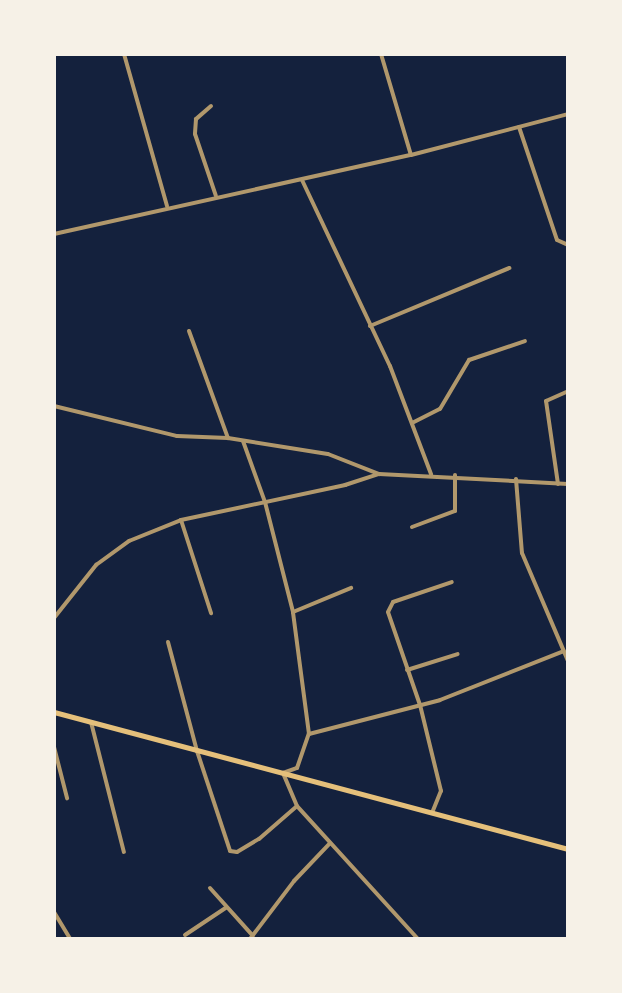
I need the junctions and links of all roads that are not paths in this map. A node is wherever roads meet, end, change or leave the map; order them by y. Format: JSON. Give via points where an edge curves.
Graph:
{"nodes":[{"id":1,"x":124,"y":54,"type":"edge"},
{"id":2,"x":381,"y":54,"type":"edge"},
{"id":3,"x":211,"y":106,"type":"dead end"},
{"id":4,"x":568,"y":114,"type":"edge"},
{"id":5,"x":519,"y":127,"type":"junction"},
{"id":6,"x":411,"y":155,"type":"junction"},
{"id":7,"x":302,"y":180,"type":"junction"},
{"id":8,"x":216,"y":196,"type":"junction"},
{"id":9,"x":168,"y":206,"type":"junction"},
{"id":10,"x":54,"y":234,"type":"edge"},
{"id":11,"x":568,"y":245,"type":"edge"},
{"id":12,"x":509,"y":268,"type":"dead end"},
{"id":13,"x":370,"y":326,"type":"junction"},
{"id":14,"x":189,"y":331,"type":"dead end"},
{"id":15,"x":525,"y":340,"type":"dead end"},
{"id":16,"x":568,"y":391,"type":"edge"},
{"id":17,"x":54,"y":406,"type":"edge"},
{"id":18,"x":412,"y":423,"type":"junction"},
{"id":19,"x":228,"y":438,"type":"junction"},
{"id":20,"x":243,"y":441,"type":"junction"},
{"id":21,"x":379,"y":474,"type":"junction"},
{"id":22,"x":431,"y":474,"type":"junction"},
{"id":23,"x":455,"y":476,"type":"junction"},
{"id":24,"x":516,"y":479,"type":"junction"},
{"id":25,"x":558,"y":484,"type":"junction"},
{"id":26,"x":568,"y":484,"type":"edge"},
{"id":27,"x":265,"y":502,"type":"junction"},
{"id":28,"x":181,"y":520,"type":"junction"},
{"id":29,"x":412,"y":527,"type":"dead end"},
{"id":30,"x":452,"y":582,"type":"dead end"},
{"id":31,"x":351,"y":588,"type":"dead end"},
{"id":32,"x":293,"y":612,"type":"junction"},
{"id":33,"x":211,"y":613,"type":"dead end"},
{"id":34,"x":54,"y":618,"type":"edge"},
{"id":35,"x":168,"y":642,"type":"dead end"},
{"id":36,"x":564,"y":651,"type":"junction"},
{"id":37,"x":458,"y":654,"type":"dead end"},
{"id":38,"x":568,"y":661,"type":"edge"},
{"id":39,"x":407,"y":670,"type":"junction"},
{"id":40,"x":420,"y":705,"type":"junction"},
{"id":41,"x":54,"y":712,"type":"edge"},
{"id":42,"x":91,"y":722,"type":"junction"},
{"id":43,"x":309,"y":734,"type":"junction"},
{"id":44,"x":54,"y":747,"type":"edge"},
{"id":45,"x":197,"y":751,"type":"junction"},
{"id":46,"x":282,"y":773,"type":"junction"},
{"id":47,"x":67,"y":798,"type":"dead end"},
{"id":48,"x":297,"y":807,"type":"junction"},
{"id":49,"x":432,"y":814,"type":"junction"},
{"id":50,"x":330,"y":843,"type":"junction"},
{"id":51,"x":568,"y":849,"type":"edge"},
{"id":52,"x":124,"y":852,"type":"dead end"},
{"id":53,"x":210,"y":888,"type":"dead end"},
{"id":54,"x":227,"y":907,"type":"junction"},
{"id":55,"x":54,"y":912,"type":"edge"},
{"id":56,"x":185,"y":935,"type":"dead end"},
{"id":57,"x":251,"y":937,"type":"edge"},
{"id":58,"x":70,"y":939,"type":"edge"},
{"id":59,"x":418,"y":939,"type":"edge"}],
"edges":[{"from":1,"to":9,"type":"street"},
{"from":2,"to":6,"type":"street"},
{"from":3,"to":8,"type":"street","via":[[196,119],[195,134]]},
{"from":4,"to":5,"type":"street"},
{"from":5,"to":6,"type":"street"},
{"from":5,"to":11,"type":"street","via":[[558,240]]},
{"from":6,"to":7,"type":"street"},
{"from":7,"to":8,"type":"street"},
{"from":7,"to":13,"type":"street"},
{"from":8,"to":9,"type":"street"},
{"from":9,"to":10,"type":"street"},
{"from":12,"to":13,"type":"street"},
{"from":13,"to":18,"type":"street"},
{"from":14,"to":19,"type":"street"},
{"from":15,"to":18,"type":"street","via":[[469,360],[441,409]]},
{"from":16,"to":25,"type":"street","via":[[546,401]]},
{"from":17,"to":19,"type":"street","via":[[177,436]]},
{"from":18,"to":22,"type":"street"},
{"from":19,"to":20,"type":"street"},
{"from":20,"to":21,"type":"street","via":[[328,454]]},
{"from":20,"to":27,"type":"street"},
{"from":21,"to":22,"type":"street"},
{"from":21,"to":27,"type":"street"},
{"from":22,"to":23,"type":"street"},
{"from":23,"to":24,"type":"street"},
{"from":23,"to":29,"type":"street","via":[[455,511]]},
{"from":24,"to":25,"type":"street"},
{"from":24,"to":36,"type":"street","via":[[522,553]]},
{"from":25,"to":26,"type":"street"},
{"from":27,"to":28,"type":"street"},
{"from":27,"to":32,"type":"street"},
{"from":28,"to":33,"type":"street"},
{"from":28,"to":34,"type":"street","via":[[111,553],[81,581]]},
{"from":30,"to":39,"type":"street","via":[[389,606]]},
{"from":31,"to":32,"type":"street"},
{"from":32,"to":43,"type":"street"},
{"from":35,"to":45,"type":"street"},
{"from":36,"to":38,"type":"street"},
{"from":36,"to":40,"type":"street"},
{"from":37,"to":39,"type":"street"},
{"from":39,"to":40,"type":"street"},
{"from":40,"to":43,"type":"street"},
{"from":40,"to":49,"type":"street","via":[[441,791]]},
{"from":41,"to":42,"type":"main road"},
{"from":42,"to":45,"type":"main road"},
{"from":42,"to":52,"type":"street"},
{"from":43,"to":46,"type":"street","via":[[297,768]]},
{"from":44,"to":47,"type":"street"},
{"from":45,"to":46,"type":"main road"},
{"from":45,"to":48,"type":"street","via":[[230,851],[237,852],[259,838]]},
{"from":46,"to":48,"type":"street"},
{"from":46,"to":49,"type":"main road"},
{"from":48,"to":50,"type":"street"},
{"from":49,"to":51,"type":"main road"},
{"from":50,"to":57,"type":"street","via":[[294,881]]},
{"from":50,"to":59,"type":"street"},
{"from":53,"to":54,"type":"street"},
{"from":54,"to":56,"type":"street"},
{"from":54,"to":57,"type":"street"},
{"from":55,"to":58,"type":"street"}]}
